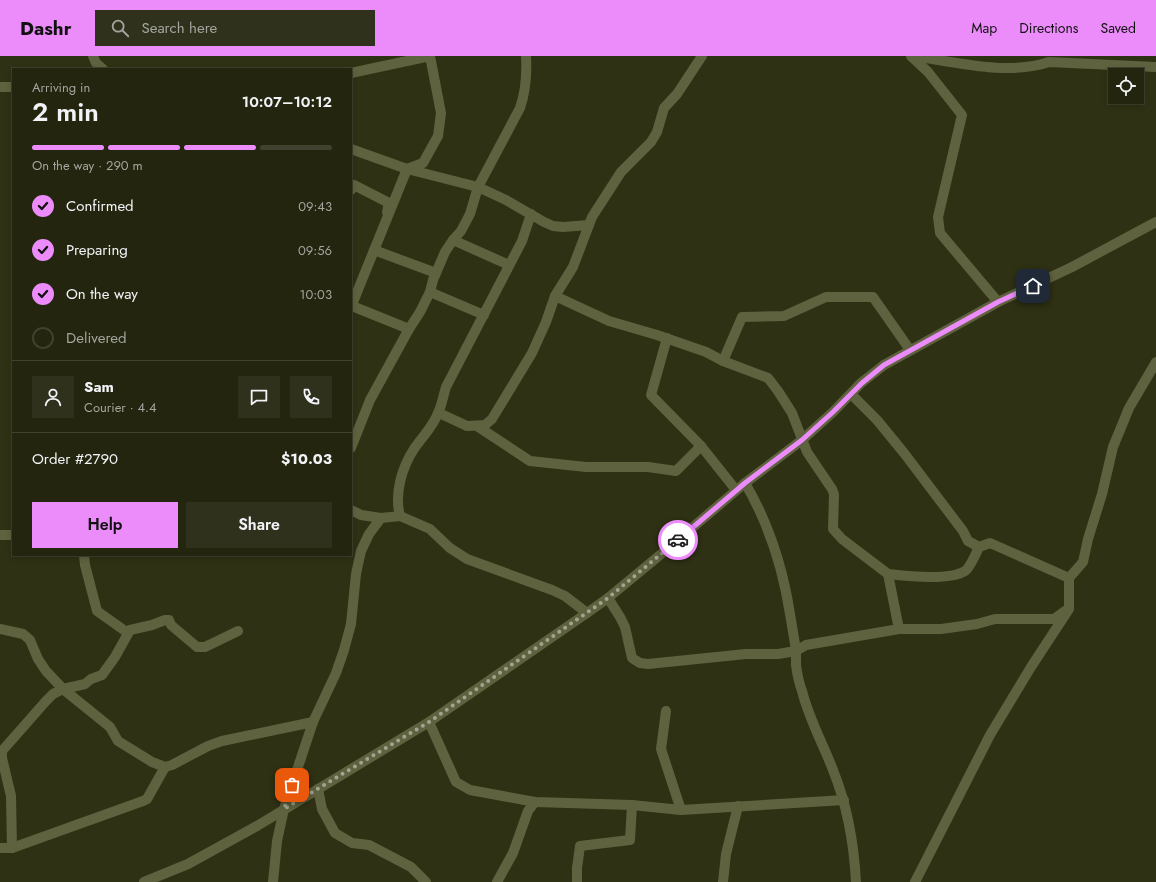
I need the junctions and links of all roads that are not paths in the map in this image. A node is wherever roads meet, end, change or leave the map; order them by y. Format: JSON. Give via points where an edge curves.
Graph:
{"nodes":[{"id":1,"x":94,"y":56,"type":"edge"},
{"id":2,"x":430,"y":56,"type":"edge"},
{"id":3,"x":526,"y":56,"type":"edge"},
{"id":4,"x":702,"y":56,"type":"edge"},
{"id":5,"x":912,"y":56,"type":"edge"},
{"id":6,"x":1156,"y":67,"type":"edge"},
{"id":7,"x":102,"y":68,"type":"edge"},
{"id":8,"x":352,"y":73,"type":"edge"},
{"id":9,"x":0,"y":87,"type":"edge"},
{"id":10,"x":12,"y":87,"type":"edge"},
{"id":11,"x":352,"y":149,"type":"edge"},
{"id":12,"x":407,"y":169,"type":"junction"},
{"id":13,"x":478,"y":187,"type":"junction"},
{"id":14,"x":352,"y":188,"type":"edge"},
{"id":15,"x":531,"y":214,"type":"junction"},
{"id":16,"x":1156,"y":222,"type":"edge"},
{"id":17,"x":589,"y":225,"type":"junction"},
{"id":18,"x":453,"y":240,"type":"junction"},
{"id":19,"x":374,"y":250,"type":"junction"},
{"id":20,"x":509,"y":265,"type":"junction"},
{"id":21,"x":436,"y":273,"type":"junction"},
{"id":22,"x":430,"y":292,"type":"junction"},
{"id":23,"x":555,"y":296,"type":"junction"},
{"id":24,"x":998,"y":302,"type":"junction"},
{"id":25,"x":352,"y":304,"type":"edge"},
{"id":26,"x":352,"y":306,"type":"edge"},
{"id":27,"x":484,"y":315,"type":"junction"},
{"id":28,"x":408,"y":329,"type":"junction"},
{"id":29,"x":667,"y":338,"type":"junction"},
{"id":30,"x":910,"y":350,"type":"junction"},
{"id":31,"x":723,"y":361,"type":"junction"},
{"id":32,"x":1156,"y":362,"type":"edge"},
{"id":33,"x":851,"y":394,"type":"junction"},
{"id":34,"x":439,"y":413,"type":"junction"},
{"id":35,"x":477,"y":426,"type":"junction"},
{"id":36,"x":802,"y":440,"type":"junction"},
{"id":37,"x":352,"y":445,"type":"edge"},
{"id":38,"x":701,"y":446,"type":"junction"},
{"id":39,"x":745,"y":483,"type":"junction"},
{"id":40,"x":736,"y":490,"type":"junction"},
{"id":41,"x":352,"y":510,"type":"edge"},
{"id":42,"x":400,"y":516,"type":"junction"},
{"id":43,"x":381,"y":518,"type":"junction"},
{"id":44,"x":0,"y":535,"type":"edge"},
{"id":45,"x":12,"y":536,"type":"edge"},
{"id":46,"x":979,"y":547,"type":"junction"},
{"id":47,"x":84,"y":556,"type":"edge"},
{"id":48,"x":888,"y":574,"type":"junction"},
{"id":49,"x":1070,"y":578,"type":"junction"},
{"id":50,"x":608,"y":598,"type":"junction"},
{"id":51,"x":1069,"y":609,"type":"junction"},
{"id":52,"x":587,"y":613,"type":"junction"},
{"id":53,"x":0,"y":628,"type":"edge"},
{"id":54,"x":899,"y":629,"type":"junction"},
{"id":55,"x":238,"y":631,"type":"dead end"},
{"id":56,"x":128,"y":633,"type":"junction"},
{"id":57,"x":796,"y":652,"type":"junction"},
{"id":58,"x":63,"y":689,"type":"junction"},
{"id":59,"x":666,"y":711,"type":"dead end"},
{"id":60,"x":313,"y":722,"type":"junction"},
{"id":61,"x":429,"y":722,"type":"junction"},
{"id":62,"x":165,"y":767,"type":"junction"},
{"id":63,"x":318,"y":790,"type":"junction"},
{"id":64,"x":844,"y":800,"type":"junction"},
{"id":65,"x":535,"y":802,"type":"junction"},
{"id":66,"x":632,"y":805,"type":"junction"},
{"id":67,"x":738,"y":806,"type":"junction"},
{"id":68,"x":284,"y":809,"type":"junction"},
{"id":69,"x":681,"y":810,"type":"junction"},
{"id":70,"x":0,"y":848,"type":"edge"},
{"id":71,"x":12,"y":848,"type":"junction"},
{"id":72,"x":144,"y":882,"type":"edge"},
{"id":73,"x":273,"y":882,"type":"edge"},
{"id":74,"x":426,"y":882,"type":"edge"},
{"id":75,"x":497,"y":882,"type":"edge"},
{"id":76,"x":577,"y":882,"type":"edge"},
{"id":77,"x":723,"y":882,"type":"edge"},
{"id":78,"x":856,"y":882,"type":"edge"},
{"id":79,"x":915,"y":882,"type":"edge"}],
"edges":[{"from":1,"to":7,"type":"street","via":[[96,63]]},
{"from":2,"to":8,"type":"street"},
{"from":2,"to":12,"type":"street","via":[[441,113],[438,136],[423,163]]},
{"from":3,"to":13,"type":"street","via":[[527,75],[520,108]]},
{"from":4,"to":17,"type":"street","via":[[677,94],[664,108],[657,132],[651,142],[618,176]]},
{"from":5,"to":6,"type":"street","via":[[1007,69],[1049,62]]},
{"from":5,"to":24,"type":"street","via":[[962,115],[938,217],[940,233]]},
{"from":9,"to":10,"type":"street"},
{"from":11,"to":12,"type":"street"},
{"from":12,"to":13,"type":"street"},
{"from":12,"to":19,"type":"street"},
{"from":13,"to":15,"type":"street"},
{"from":13,"to":18,"type":"street","via":[[470,214]]},
{"from":14,"to":19,"type":"street","via":[[354,185],[389,203]]},
{"from":15,"to":17,"type":"street","via":[[553,226]]},
{"from":15,"to":20,"type":"street","via":[[522,241]]},
{"from":16,"to":24,"type":"street","via":[[1072,267]]},
{"from":17,"to":23,"type":"street","via":[[573,268]]},
{"from":18,"to":20,"type":"street"},
{"from":18,"to":21,"type":"street"},
{"from":19,"to":21,"type":"street"},
{"from":19,"to":25,"type":"street"},
{"from":20,"to":27,"type":"street"},
{"from":21,"to":22,"type":"street"},
{"from":22,"to":27,"type":"street"},
{"from":22,"to":28,"type":"street"},
{"from":23,"to":29,"type":"street","via":[[609,321]]},
{"from":23,"to":35,"type":"street","via":[[532,353],[492,419],[485,425]]},
{"from":24,"to":30,"type":"street"},
{"from":26,"to":28,"type":"street"},
{"from":27,"to":34,"type":"street","via":[[446,387]]},
{"from":28,"to":37,"type":"street","via":[[370,400]]},
{"from":29,"to":31,"type":"street"},
{"from":29,"to":38,"type":"street","via":[[651,395]]},
{"from":30,"to":31,"type":"street","via":[[873,297],[826,297],[784,316],[742,318]]},
{"from":30,"to":33,"type":"street","via":[[873,374]]},
{"from":31,"to":36,"type":"street","via":[[768,378],[792,413]]},
{"from":32,"to":49,"type":"street","via":[[1129,408],[1112,447],[1083,562]]},
{"from":33,"to":36,"type":"street"},
{"from":33,"to":46,"type":"street","via":[[904,452],[968,541]]},
{"from":34,"to":35,"type":"street","via":[[467,426]]},
{"from":34,"to":42,"type":"street","via":[[405,465],[398,494],[397,506]]},
{"from":35,"to":38,"type":"street","via":[[530,461],[586,467],[648,467],[676,471]]},
{"from":36,"to":39,"type":"street"},
{"from":36,"to":48,"type":"street","via":[[834,494],[833,529],[842,539]]},
{"from":38,"to":40,"type":"street"},
{"from":39,"to":40,"type":"street"},
{"from":39,"to":57,"type":"street","via":[[757,504],[773,546],[786,590]]},
{"from":40,"to":50,"type":"street"},
{"from":41,"to":43,"type":"street","via":[[361,515]]},
{"from":42,"to":43,"type":"street"},
{"from":42,"to":52,"type":"street","via":[[430,529],[450,548],[467,559],[552,590],[565,596]]},
{"from":43,"to":60,"type":"street","via":[[361,551],[351,624],[344,650]]},
{"from":44,"to":45,"type":"street"},
{"from":46,"to":48,"type":"street","via":[[966,570],[952,576],[917,577]]},
{"from":46,"to":49,"type":"street","via":[[990,543]]},
{"from":47,"to":56,"type":"street","via":[[96,611]]},
{"from":48,"to":54,"type":"street"},
{"from":49,"to":51,"type":"street"},
{"from":50,"to":52,"type":"street"},
{"from":50,"to":57,"type":"street","via":[[625,627],[632,658],[640,663]]},
{"from":51,"to":54,"type":"street","via":[[1054,619],[995,619],[941,629]]},
{"from":51,"to":79,"type":"street","via":[[990,735]]},
{"from":52,"to":61,"type":"street"},
{"from":53,"to":58,"type":"street","via":[[23,634],[30,640],[46,671]]},
{"from":54,"to":57,"type":"street","via":[[806,645]]},
{"from":55,"to":56,"type":"street","via":[[205,647],[197,647],[191,643],[171,625],[170,620],[130,630]]},
{"from":56,"to":58,"type":"street","via":[[102,676],[85,684]]},
{"from":57,"to":64,"type":"street","via":[[802,693]]},
{"from":58,"to":62,"type":"street","via":[[110,727],[118,742]]},
{"from":58,"to":71,"type":"street","via":[[46,701],[2,751],[11,796]]},
{"from":59,"to":69,"type":"street","via":[[661,749]]},
{"from":60,"to":62,"type":"street","via":[[222,741]]},
{"from":60,"to":68,"type":"street"},
{"from":61,"to":63,"type":"street"},
{"from":61,"to":65,"type":"street","via":[[456,782],[470,790]]},
{"from":62,"to":71,"type":"street","via":[[146,799]]},
{"from":63,"to":68,"type":"street"},
{"from":63,"to":74,"type":"street","via":[[322,809],[335,833],[352,843],[369,845],[411,867]]},
{"from":64,"to":67,"type":"street"},
{"from":64,"to":78,"type":"street"},
{"from":65,"to":66,"type":"street"},
{"from":65,"to":75,"type":"street","via":[[528,811],[513,853]]},
{"from":66,"to":69,"type":"street"},
{"from":66,"to":76,"type":"street","via":[[630,840],[580,846]]},
{"from":67,"to":69,"type":"street"},
{"from":67,"to":77,"type":"street","via":[[726,854]]},
{"from":68,"to":72,"type":"street","via":[[188,864]]},
{"from":68,"to":73,"type":"street","via":[[276,841]]},
{"from":70,"to":71,"type":"street"}]}
